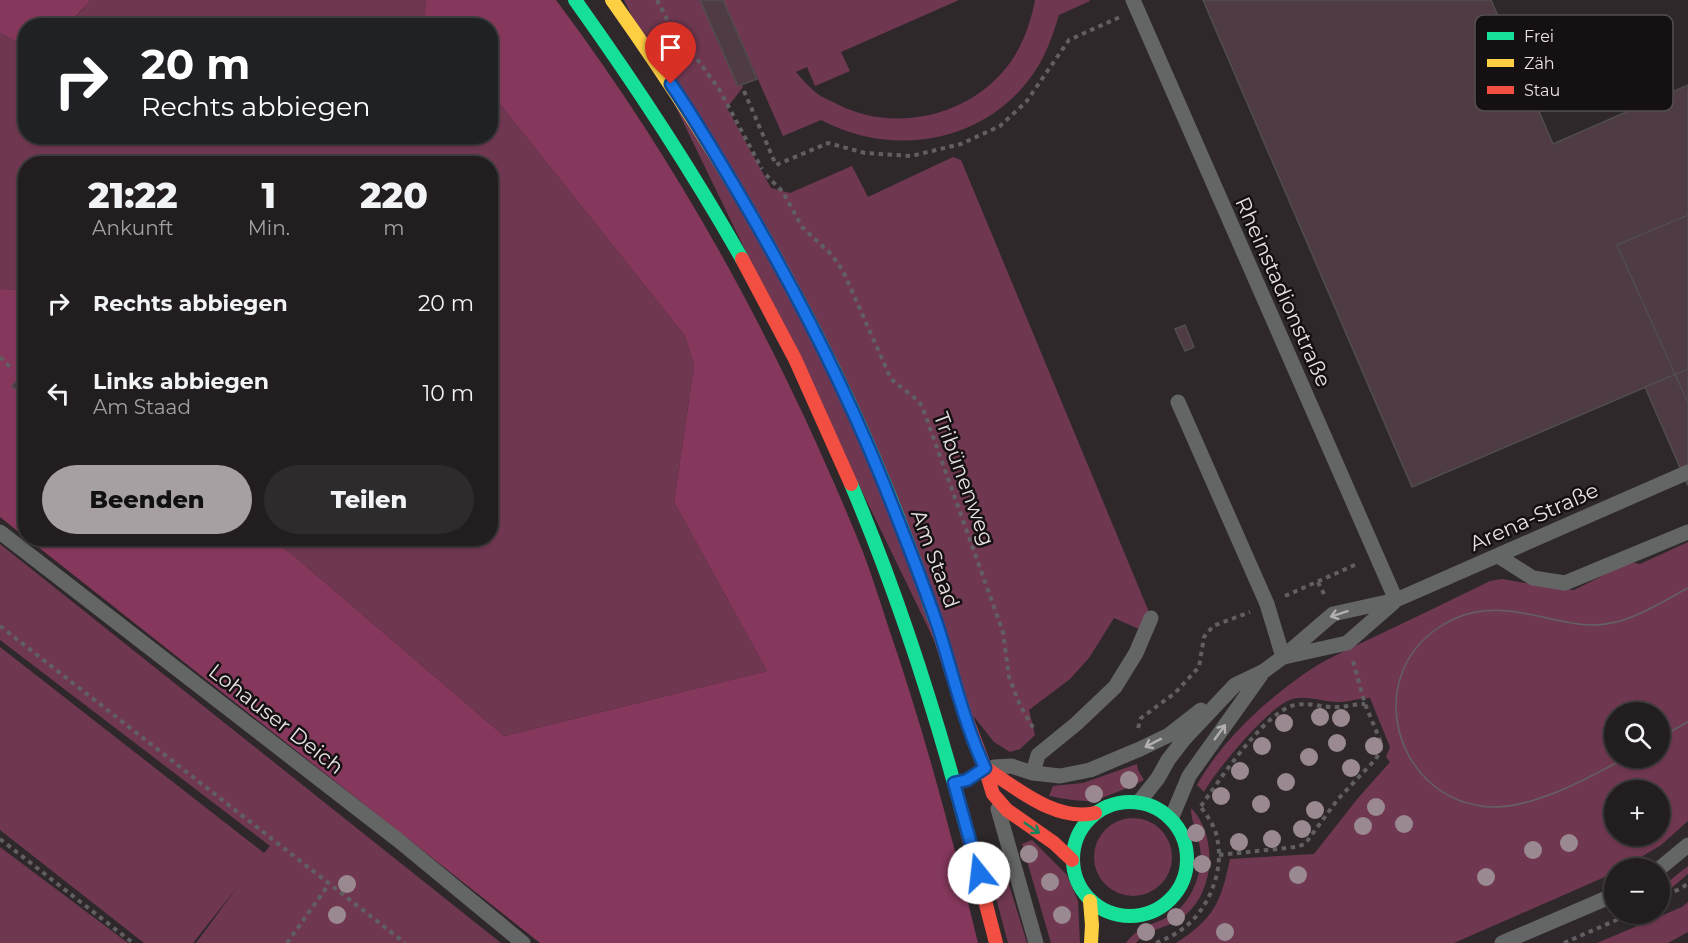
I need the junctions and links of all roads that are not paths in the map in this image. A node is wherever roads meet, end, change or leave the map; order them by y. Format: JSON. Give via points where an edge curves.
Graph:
{"nodes":[{"id":1,"x":575,"y":0,"type":"edge"},
{"id":2,"x":612,"y":0,"type":"edge"},
{"id":3,"x":1135,"y":5,"type":"edge"},
{"id":4,"x":1178,"y":402,"type":"dead end"},
{"id":5,"x":1688,"y":472,"type":"edge"},
{"id":6,"x":0,"y":532,"type":"edge"},
{"id":7,"x":1688,"y":532,"type":"edge"},
{"id":8,"x":18,"y":546,"type":"edge"},
{"id":9,"x":18,"y":546,"type":"edge"},
{"id":10,"x":1498,"y":556,"type":"junction"},
{"id":11,"x":1396,"y":600,"type":"junction"},
{"id":12,"x":1151,"y":618,"type":"dead end"},
{"id":13,"x":1283,"y":657,"type":"junction"},
{"id":14,"x":1264,"y":671,"type":"junction"},
{"id":15,"x":1235,"y":685,"type":"junction"},
{"id":16,"x":1033,"y":773,"type":"junction"},
{"id":17,"x":971,"y":776,"type":"junction"},
{"id":18,"x":996,"y":800,"type":"junction"},
{"id":19,"x":1139,"y":802,"type":"junction"},
{"id":20,"x":1095,"y":813,"type":"junction"},
{"id":21,"x":1171,"y":819,"type":"junction"},
{"id":22,"x":1688,"y":845,"type":"edge"},
{"id":23,"x":1072,"y":860,"type":"junction"},
{"id":24,"x":1670,"y":860,"type":"edge"},
{"id":25,"x":1604,"y":899,"type":"edge"},
{"id":26,"x":1090,"y":901,"type":"junction"},
{"id":27,"x":523,"y":943,"type":"edge"},
{"id":28,"x":996,"y":943,"type":"edge"},
{"id":29,"x":1036,"y":943,"type":"edge"},
{"id":30,"x":1091,"y":943,"type":"edge"},
{"id":31,"x":1502,"y":943,"type":"edge"}],
"edges":[{"from":1,"to":17,"type":"street","name":"Am Staad","via":[[637,86],[758,288],[822,416],[910,637]]},
{"from":2,"to":17,"type":"street","name":"Am Staad","via":[[683,101],[765,238],[852,409],[938,627],[976,747]]},
{"from":3,"to":11,"type":"lane","name":"Rheinstadionstraße"},
{"from":4,"to":13,"type":"lane","via":[[1267,604]]},
{"from":5,"to":10,"type":"lane","name":"Arena-Straße"},
{"from":6,"to":9,"type":"lane","name":"Lohauser Deich"},
{"from":7,"to":10,"type":"lane","via":[[1565,583],[1533,578]]},
{"from":8,"to":27,"type":"lane","name":"Lohauser Deich","via":[[398,840]]},
{"from":10,"to":11,"type":"lane","name":"Arena-Straße"},
{"from":11,"to":13,"type":"lane","name":"Arena-Straße","one_way":true,"via":[[1333,614]]},
{"from":11,"to":13,"type":"lane","name":"Arena-Straße","via":[[1347,643]]},
{"from":12,"to":16,"type":"lane","via":[[1115,687],[1038,755]]},
{"from":13,"to":14,"type":"lane","name":"Arena-Straße"},
{"from":14,"to":15,"type":"lane","name":"Arena-Straße"},
{"from":21,"to":14,"type":"lane","name":"Arena-Straße","one_way":true,"via":[[1204,753]]},
{"from":15,"to":16,"type":"lane","name":"Arena-Straße","one_way":true,"via":[[1169,735],[1140,749],[1090,770],[1060,776]]},
{"from":15,"to":19,"type":"lane","name":"Arena-Straße","via":[[1185,738]]},
{"from":16,"to":17,"type":"lane","name":"Arena-Straße","via":[[1011,766]]},
{"from":17,"to":18,"type":"street","name":"Am Staad"},
{"from":17,"to":20,"type":"street","via":[[1063,812],[1081,816]]},
{"from":17,"to":28,"type":"street","name":"Am Staad"},
{"from":18,"to":23,"type":"street","one_way":true},
{"from":18,"to":29,"type":"lane"},
{"from":19,"to":20,"type":"street","via":[[1120,802]]},
{"from":19,"to":21,"type":"street"},
{"from":20,"to":23,"type":"street","via":[[1078,833]]},
{"from":21,"to":26,"type":"street","via":[[1182,835],[1187,865],[1182,884],[1170,900],[1154,911],[1122,921]]},
{"from":22,"to":24,"type":"lane"},
{"from":23,"to":26,"type":"street","via":[[1075,878]]},
{"from":25,"to":31,"type":"lane"},
{"from":26,"to":30,"type":"street"}]}
